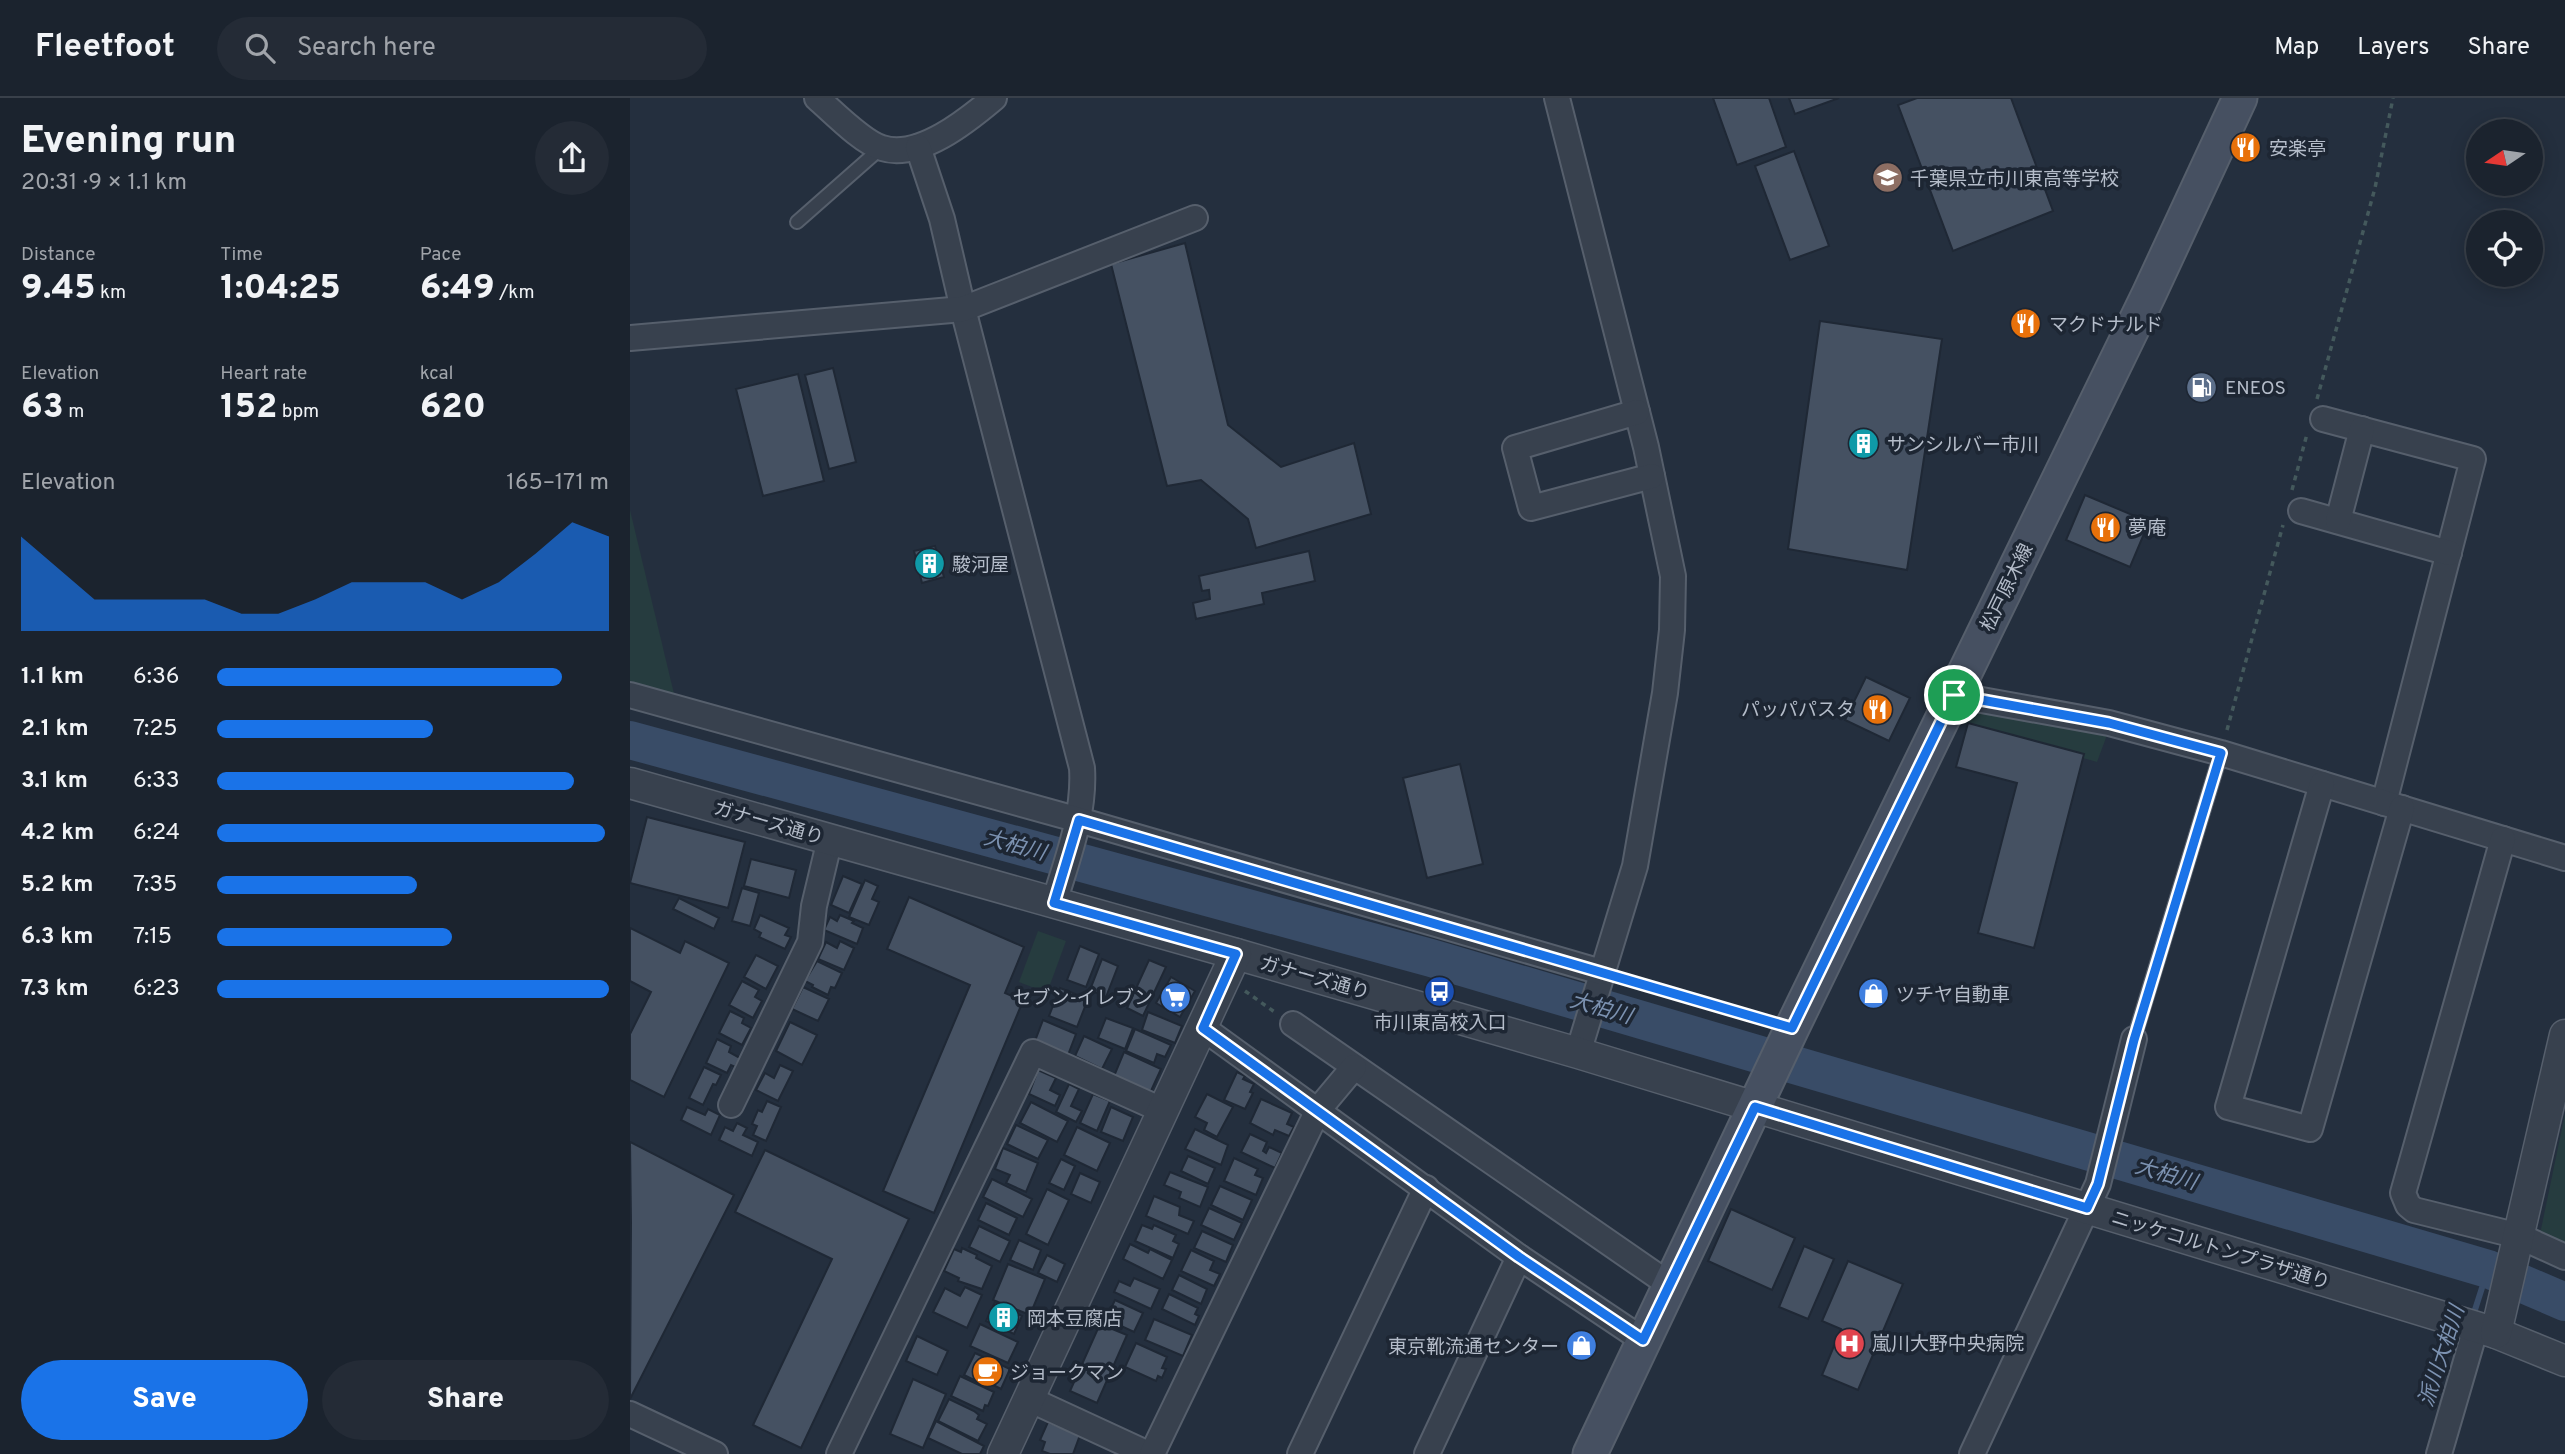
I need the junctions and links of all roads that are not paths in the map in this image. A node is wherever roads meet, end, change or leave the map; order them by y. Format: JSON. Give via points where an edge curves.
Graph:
{"nodes":[{"id":1,"x":817,"y":98,"type":"edge"},
{"id":2,"x":994,"y":98,"type":"edge"},
{"id":3,"x":1557,"y":98,"type":"edge"},
{"id":4,"x":2240,"y":98,"type":"edge"},
{"id":5,"x":918,"y":147,"type":"junction"},
{"id":6,"x":881,"y":148,"type":"junction"},
{"id":7,"x":1195,"y":218,"type":"dead end"},
{"id":8,"x":797,"y":222,"type":"dead end"},
{"id":9,"x":963,"y":309,"type":"junction"},
{"id":10,"x":630,"y":338,"type":"edge"},
{"id":11,"x":1637,"y":412,"type":"junction"},
{"id":12,"x":2323,"y":419,"type":"dead end"},
{"id":13,"x":2362,"y":429,"type":"junction"},
{"id":14,"x":1652,"y":476,"type":"junction"},
{"id":15,"x":2301,"y":511,"type":"dead end"},
{"id":16,"x":2338,"y":521,"type":"junction"},
{"id":17,"x":2449,"y":553,"type":"junction"},
{"id":18,"x":630,"y":695,"type":"edge"},
{"id":19,"x":1954,"y":695,"type":"junction"},
{"id":20,"x":2221,"y":753,"type":"junction"},
{"id":21,"x":630,"y":783,"type":"edge"},
{"id":22,"x":2322,"y":784,"type":"junction"},
{"id":23,"x":2393,"y":805,"type":"junction"},
{"id":24,"x":1079,"y":820,"type":"junction"},
{"id":25,"x":830,"y":839,"type":"junction"},
{"id":26,"x":2503,"y":839,"type":"junction"},
{"id":27,"x":2565,"y":858,"type":"edge"},
{"id":28,"x":1054,"y":903,"type":"junction"},
{"id":29,"x":1231,"y":966,"type":"junction"},
{"id":30,"x":1601,"y":972,"type":"junction"},
{"id":31,"x":1293,"y":1024,"type":"road end"},
{"id":32,"x":1203,"y":1028,"type":"junction"},
{"id":33,"x":2565,"y":1035,"type":"edge"},
{"id":34,"x":2134,"y":1040,"type":"joint"},
{"id":35,"x":1578,"y":1053,"type":"junction"},
{"id":36,"x":1354,"y":1067,"type":"junction"},
{"id":37,"x":1760,"y":1097,"type":"junction"},
{"id":38,"x":733,"y":1106,"type":"dead end"},
{"id":39,"x":1318,"y":1110,"type":"junction"},
{"id":40,"x":1164,"y":1111,"type":"junction"},
{"id":41,"x":1426,"y":1188,"type":"junction"},
{"id":42,"x":2092,"y":1196,"type":"junction"},
{"id":43,"x":2517,"y":1243,"type":"junction"},
{"id":44,"x":1519,"y":1257,"type":"junction"},
{"id":45,"x":2565,"y":1257,"type":"edge"},
{"id":46,"x":1670,"y":1285,"type":"junction"},
{"id":47,"x":2491,"y":1322,"type":"junction"},
{"id":48,"x":1643,"y":1340,"type":"junction"},
{"id":49,"x":2565,"y":1361,"type":"edge"},
{"id":50,"x":1029,"y":1399,"type":"junction"},
{"id":51,"x":630,"y":1414,"type":"edge"},
{"id":52,"x":715,"y":1454,"type":"edge"},
{"id":53,"x":839,"y":1454,"type":"edge"},
{"id":54,"x":1003,"y":1454,"type":"edge"},
{"id":55,"x":1150,"y":1454,"type":"edge"},
{"id":56,"x":1300,"y":1454,"type":"edge"},
{"id":57,"x":1427,"y":1454,"type":"edge"},
{"id":58,"x":1590,"y":1454,"type":"edge"},
{"id":59,"x":1972,"y":1454,"type":"edge"},
{"id":60,"x":2439,"y":1454,"type":"edge"}],
"edges":[{"from":1,"to":6,"type":"street"},
{"from":2,"to":5,"type":"street","via":[[965,122]]},
{"from":3,"to":11,"type":"street"},
{"from":4,"to":19,"type":"main road","name":"松戸原木線"},
{"from":5,"to":6,"type":"street"},
{"from":5,"to":9,"type":"street","via":[[942,219]]},
{"from":6,"to":8,"type":"lane"},
{"from":7,"to":9,"type":"street"},
{"from":9,"to":10,"type":"street"},
{"from":9,"to":24,"type":"street","via":[[1082,768]]},
{"from":11,"to":14,"type":"street"},
{"from":11,"to":14,"type":"street","via":[[1515,448],[1531,508]]},
{"from":12,"to":13,"type":"street"},
{"from":13,"to":16,"type":"street"},
{"from":13,"to":17,"type":"street","via":[[2473,459]]},
{"from":14,"to":30,"type":"street","via":[[1673,576],[1672,630],[1635,866]]},
{"from":15,"to":16,"type":"street"},
{"from":16,"to":17,"type":"street"},
{"from":17,"to":23,"type":"street"},
{"from":18,"to":24,"type":"street"},
{"from":19,"to":20,"type":"street","via":[[2109,723]]},
{"from":19,"to":37,"type":"main road","name":"松戸原木線"},
{"from":20,"to":22,"type":"street"},
{"from":20,"to":34,"type":"lane"},
{"from":21,"to":25,"type":"street","name":"ガナーズ通り"},
{"from":22,"to":23,"type":"street"},
{"from":22,"to":23,"type":"street","via":[[2228,1107],[2310,1129]]},
{"from":23,"to":26,"type":"street"},
{"from":24,"to":28,"type":"street"},
{"from":24,"to":30,"type":"street"},
{"from":25,"to":28,"type":"street","name":"ガナーズ通り"},
{"from":25,"to":38,"type":"street","via":[[810,942]]},
{"from":26,"to":27,"type":"street"},
{"from":26,"to":43,"type":"street","via":[[2403,1193],[2414,1210]]},
{"from":28,"to":29,"type":"street","name":"ガナーズ通り"},
{"from":29,"to":32,"type":"street"},
{"from":29,"to":35,"type":"street","name":"ガナーズ通り"},
{"from":30,"to":35,"type":"street"},
{"from":31,"to":36,"type":"street"},
{"from":32,"to":39,"type":"street"},
{"from":32,"to":40,"type":"street"},
{"from":33,"to":43,"type":"street"},
{"from":34,"to":42,"type":"street"},
{"from":35,"to":37,"type":"street","name":"ガナーズ通り"},
{"from":36,"to":39,"type":"street"},
{"from":36,"to":46,"type":"street"},
{"from":37,"to":42,"type":"street","name":"ニッケコルトンプラザ通り"},
{"from":37,"to":46,"type":"main road","name":"松戸原木線"},
{"from":39,"to":41,"type":"street"},
{"from":39,"to":55,"type":"street"},
{"from":40,"to":50,"type":"street"},
{"from":40,"to":53,"type":"street","via":[[1032,1052]]},
{"from":41,"to":44,"type":"street"},
{"from":41,"to":56,"type":"street"},
{"from":42,"to":47,"type":"street","name":"ニッケコルトンプラザ通り"},
{"from":42,"to":59,"type":"street"},
{"from":43,"to":45,"type":"street"},
{"from":43,"to":47,"type":"street"},
{"from":44,"to":48,"type":"street"},
{"from":44,"to":57,"type":"street"},
{"from":46,"to":48,"type":"main road","name":"松戸原木線"},
{"from":47,"to":49,"type":"street","name":"ニッケコルトンプラザ通り"},
{"from":47,"to":60,"type":"street"},
{"from":48,"to":58,"type":"main road","name":"松戸原木線"},
{"from":50,"to":54,"type":"street"},
{"from":50,"to":55,"type":"street"},
{"from":51,"to":52,"type":"street"}]}
